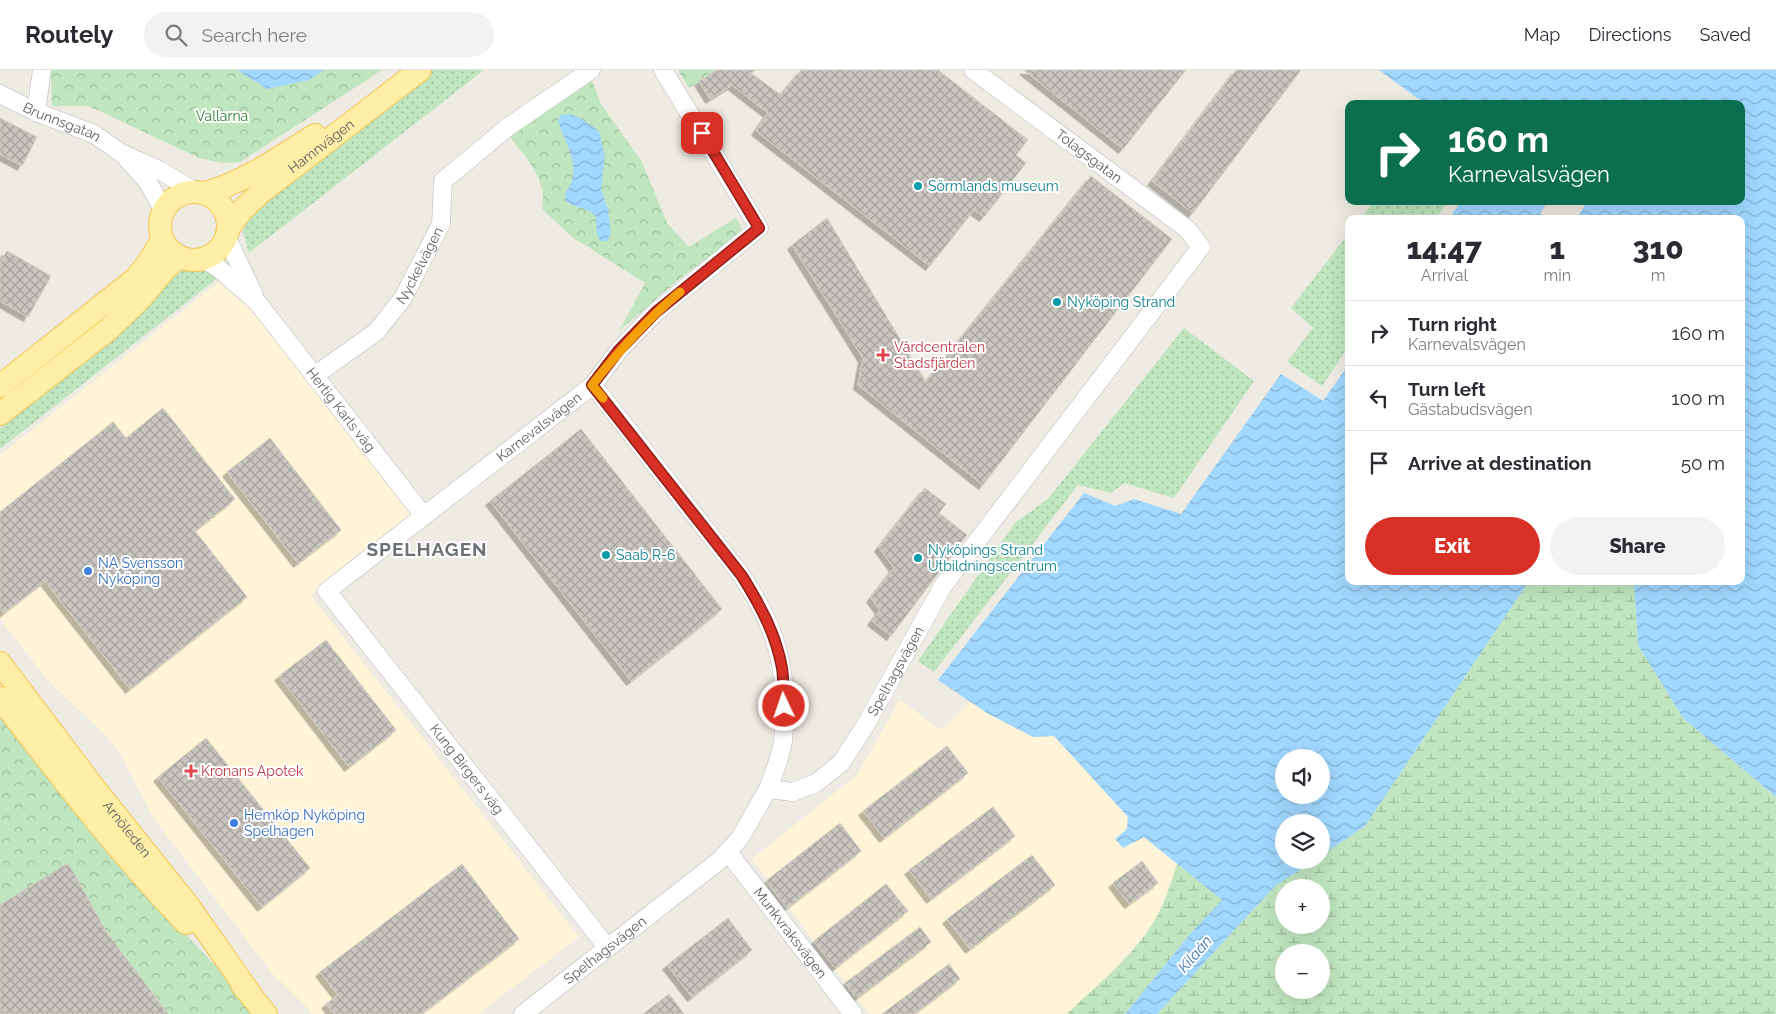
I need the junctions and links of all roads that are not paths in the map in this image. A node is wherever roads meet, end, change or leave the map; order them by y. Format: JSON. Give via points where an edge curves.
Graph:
{"nodes":[{"id":1,"x":42,"y":70,"type":"edge"},
{"id":2,"x":405,"y":70,"type":"edge"},
{"id":3,"x":420,"y":70,"type":"edge"},
{"id":4,"x":591,"y":70,"type":"edge"},
{"id":5,"x":663,"y":70,"type":"edge"},
{"id":6,"x":973,"y":70,"type":"edge"},
{"id":7,"x":0,"y":94,"type":"edge"},
{"id":8,"x":36,"y":112,"type":"junction"},
{"id":9,"x":121,"y":153,"type":"junction"},
{"id":10,"x":200,"y":192,"type":"junction"},
{"id":11,"x":163,"y":210,"type":"junction"},
{"id":12,"x":228,"y":233,"type":"junction"},
{"id":13,"x":162,"y":240,"type":"junction"},
{"id":14,"x":1201,"y":247,"type":"joint"},
{"id":15,"x":179,"y":257,"type":"junction"},
{"id":16,"x":205,"y":259,"type":"junction"},
{"id":17,"x":257,"y":302,"type":"junction"},
{"id":18,"x":314,"y":376,"type":"junction"},
{"id":19,"x":592,"y":385,"type":"junction"},
{"id":20,"x":0,"y":386,"type":"edge"},
{"id":21,"x":0,"y":414,"type":"edge"},
{"id":22,"x":424,"y":516,"type":"junction"},
{"id":23,"x":327,"y":591,"type":"joint"},
{"id":24,"x":0,"y":663,"type":"edge"},
{"id":25,"x":0,"y":698,"type":"edge"},
{"id":26,"x":768,"y":789,"type":"junction"},
{"id":27,"x":728,"y":852,"type":"junction"},
{"id":28,"x":607,"y":947,"type":"junction"},
{"id":29,"x":251,"y":996,"type":"junction"},
{"id":30,"x":266,"y":1014,"type":"edge"},
{"id":31,"x":523,"y":1014,"type":"edge"},
{"id":32,"x":853,"y":1014,"type":"edge"}],
"edges":[{"from":1,"to":8,"type":"street"},
{"from":2,"to":10,"type":"main road","name":"Hamnvägen","via":[[327,128],[246,177],[222,188]]},
{"from":3,"to":12,"type":"main road","name":"Hamnvägen","via":[[260,193],[240,212]]},
{"from":4,"to":18,"type":"street","name":"Nyckelvägen","via":[[508,127],[443,181],[441,224],[403,298],[376,332]]},
{"from":5,"to":19,"type":"street","name":"Karnevalsvägen","via":[[759,228],[656,312],[619,350]]},
{"from":6,"to":14,"type":"street","name":"Tolagsgatan","via":[[1187,229]]},
{"from":7,"to":8,"type":"street","name":"Brunnsgatan"},
{"from":8,"to":9,"type":"street","name":"Brunnsgatan","via":[[94,134]]},
{"from":9,"to":10,"type":"street","name":"Brunnsgatan"},
{"from":9,"to":11,"type":"street","name":"Brunnsgatan","via":[[148,182]]},
{"from":10,"to":11,"type":"main road","via":[[176,196]]},
{"from":10,"to":12,"type":"main road","via":[[223,206],[228,217]]},
{"from":11,"to":13,"type":"main road","via":[[160,220]]},
{"from":12,"to":16,"type":"main road","via":[[221,247]]},
{"from":12,"to":17,"type":"street","name":"Hertig Karls väg"},
{"from":13,"to":15,"type":"main road"},
{"from":13,"to":20,"type":"main road","via":[[135,279]]},
{"from":14,"to":26,"type":"street","name":"Spelhagsvägen","via":[[944,586],[841,763],[816,783],[793,792]]},
{"from":15,"to":16,"type":"main road"},
{"from":15,"to":21,"type":"main road","via":[[109,329]]},
{"from":16,"to":17,"type":"street","name":"Hertig Karls väg"},
{"from":17,"to":18,"type":"street","name":"Hertig Karls väg"},
{"from":18,"to":22,"type":"street","name":"Hertig Karls väg"},
{"from":19,"to":22,"type":"street","name":"Karnevalsvägen"},
{"from":19,"to":26,"type":"street","via":[[742,576],[763,610],[782,668],[784,706],[783,743]]},
{"from":22,"to":23,"type":"street","name":"Karnevalsvägen"},
{"from":23,"to":28,"type":"street","name":"Kung Birgers väg"},
{"from":24,"to":29,"type":"main road","name":"Arnöleden","via":[[188,905]]},
{"from":25,"to":29,"type":"main road","name":"Arnöleden","via":[[99,826]]},
{"from":26,"to":27,"type":"street","name":"Spelhagsvägen","via":[[740,838]]},
{"from":27,"to":28,"type":"street","name":"Spelhagsvägen"},
{"from":27,"to":32,"type":"street","name":"Munkvraksvägen"},
{"from":28,"to":31,"type":"street","name":"Spelhagsvägen"},
{"from":29,"to":30,"type":"main road","name":"Arnöleden"}]}
